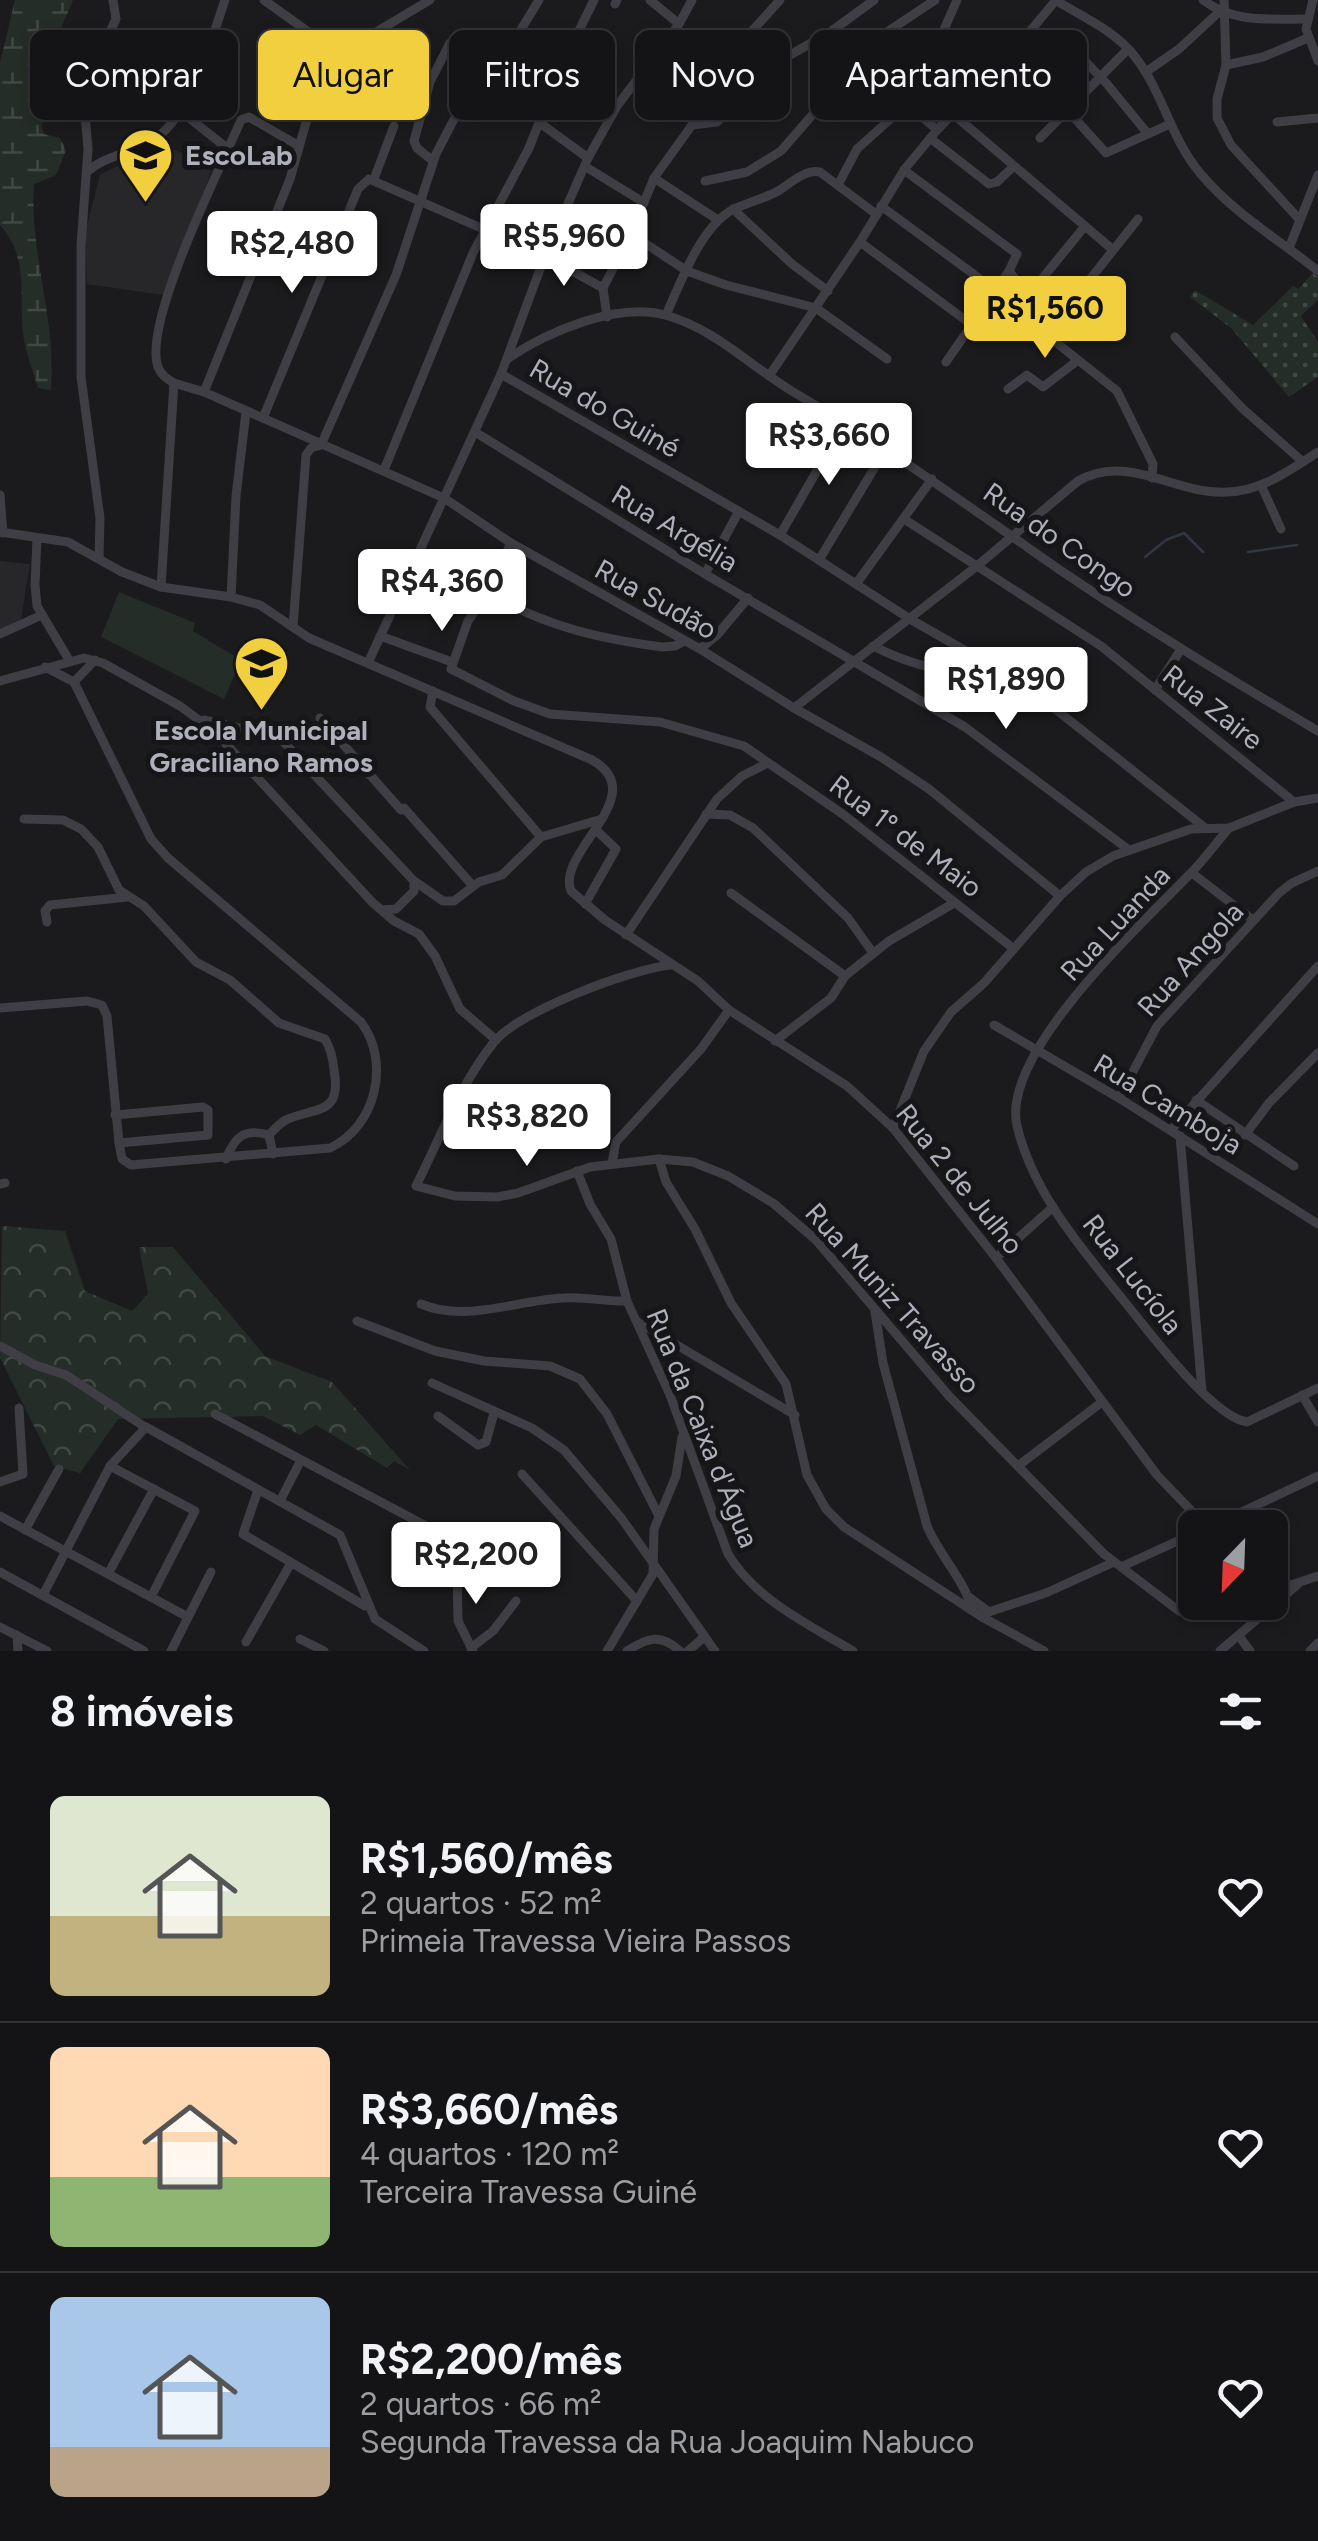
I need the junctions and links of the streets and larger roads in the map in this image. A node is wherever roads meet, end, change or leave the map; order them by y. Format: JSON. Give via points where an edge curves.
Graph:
{"nodes":[{"id":1,"x":113,"y":0,"type":"edge"},
{"id":2,"x":225,"y":0,"type":"edge"},
{"id":3,"x":264,"y":0,"type":"edge"},
{"id":4,"x":430,"y":0,"type":"edge"},
{"id":5,"x":539,"y":0,"type":"edge"},
{"id":6,"x":594,"y":0,"type":"edge"},
{"id":7,"x":650,"y":0,"type":"edge"},
{"id":8,"x":692,"y":0,"type":"edge"},
{"id":9,"x":780,"y":0,"type":"edge"},
{"id":10,"x":874,"y":0,"type":"edge"},
{"id":11,"x":935,"y":0,"type":"edge"},
{"id":12,"x":957,"y":0,"type":"edge"},
{"id":13,"x":1056,"y":0,"type":"edge"},
{"id":14,"x":1203,"y":0,"type":"edge"},
{"id":15,"x":1224,"y":0,"type":"edge"},
{"id":16,"x":1312,"y":0,"type":"edge"},
{"id":17,"x":1221,"y":13,"type":"junction"},
{"id":18,"x":1306,"y":20,"type":"junction"},
{"id":19,"x":679,"y":24,"type":"junction"},
{"id":20,"x":214,"y":30,"type":"edge"},
{"id":21,"x":306,"y":30,"type":"edge"},
{"id":22,"x":379,"y":30,"type":"edge"},
{"id":23,"x":520,"y":30,"type":"edge"},
{"id":24,"x":890,"y":30,"type":"edge"},
{"id":25,"x":944,"y":30,"type":"edge"},
{"id":26,"x":1032,"y":30,"type":"edge"},
{"id":27,"x":1308,"y":38,"type":"junction"},
{"id":28,"x":449,"y":45,"type":"edge"},
{"id":29,"x":1128,"y":49,"type":"junction"},
{"id":30,"x":1318,"y":61,"type":"edge"},
{"id":31,"x":1087,"y":63,"type":"edge"},
{"id":32,"x":1226,"y":65,"type":"junction"},
{"id":33,"x":1146,"y":72,"type":"junction"},
{"id":34,"x":1102,"y":78,"type":"junction"},
{"id":35,"x":1087,"y":94,"type":"edge"},
{"id":36,"x":810,"y":118,"type":"edge"},
{"id":37,"x":1318,"y":118,"type":"edge"},
{"id":38,"x":171,"y":120,"type":"edge"},
{"id":39,"x":192,"y":120,"type":"edge"},
{"id":40,"x":308,"y":120,"type":"edge"},
{"id":41,"x":453,"y":120,"type":"edge"},
{"id":42,"x":889,"y":120,"type":"edge"},
{"id":43,"x":921,"y":120,"type":"edge"},
{"id":44,"x":947,"y":120,"type":"edge"},
{"id":45,"x":960,"y":120,"type":"edge"},
{"id":46,"x":1061,"y":120,"type":"edge"},
{"id":47,"x":1077,"y":120,"type":"edge"},
{"id":48,"x":1277,"y":122,"type":"dead end"},
{"id":49,"x":540,"y":123,"type":"junction"},
{"id":50,"x":1170,"y":124,"type":"junction"},
{"id":51,"x":394,"y":126,"type":"dead end"},
{"id":52,"x":692,"y":126,"type":"junction"},
{"id":53,"x":934,"y":134,"type":"junction"},
{"id":54,"x":1148,"y":134,"type":"junction"},
{"id":55,"x":1040,"y":138,"type":"dead end"},
{"id":56,"x":299,"y":146,"type":"junction"},
{"id":57,"x":228,"y":148,"type":"junction"},
{"id":58,"x":433,"y":161,"type":"junction"},
{"id":59,"x":587,"y":162,"type":"junction"},
{"id":60,"x":1014,"y":166,"type":"junction"},
{"id":61,"x":904,"y":170,"type":"junction"},
{"id":62,"x":88,"y":172,"type":"junction"},
{"id":63,"x":1318,"y":175,"type":"edge"},
{"id":64,"x":654,"y":178,"type":"junction"},
{"id":65,"x":374,"y":179,"type":"junction"},
{"id":66,"x":705,"y":181,"type":"dead end"},
{"id":67,"x":838,"y":185,"type":"junction"},
{"id":68,"x":422,"y":200,"type":"junction"},
{"id":69,"x":643,"y":202,"type":"junction"},
{"id":70,"x":733,"y":209,"type":"junction"},
{"id":71,"x":878,"y":210,"type":"junction"},
{"id":72,"x":1138,"y":219,"type":"dead end"},
{"id":73,"x":1300,"y":219,"type":"junction"},
{"id":74,"x":718,"y":220,"type":"junction"},
{"id":75,"x":1085,"y":226,"type":"junction"},
{"id":76,"x":484,"y":230,"type":"junction"},
{"id":77,"x":631,"y":234,"type":"junction"},
{"id":78,"x":860,"y":242,"type":"junction"},
{"id":79,"x":1289,"y":248,"type":"junction"},
{"id":80,"x":1112,"y":249,"type":"junction"},
{"id":81,"x":545,"y":256,"type":"junction"},
{"id":82,"x":686,"y":270,"type":"junction"},
{"id":83,"x":1010,"y":271,"type":"junction"},
{"id":84,"x":1318,"y":272,"type":"edge"},
{"id":85,"x":603,"y":288,"type":"junction"},
{"id":86,"x":995,"y":290,"type":"junction"},
{"id":87,"x":828,"y":291,"type":"junction"},
{"id":88,"x":1028,"y":296,"type":"junction"},
{"id":89,"x":816,"y":308,"type":"junction"},
{"id":90,"x":666,"y":316,"type":"junction"},
{"id":91,"x":607,"y":317,"type":"junction"},
{"id":92,"x":972,"y":325,"type":"junction"},
{"id":93,"x":1048,"y":332,"type":"junction"},
{"id":94,"x":1175,"y":337,"type":"dead end"},
{"id":95,"x":507,"y":358,"type":"junction"},
{"id":96,"x":887,"y":359,"type":"dead end"},
{"id":97,"x":1077,"y":360,"type":"junction"},
{"id":98,"x":946,"y":362,"type":"dead end"},
{"id":99,"x":501,"y":374,"type":"junction"},
{"id":100,"x":769,"y":376,"type":"junction"},
{"id":101,"x":174,"y":383,"type":"junction"},
{"id":102,"x":1008,"y":389,"type":"dead end"},
{"id":103,"x":204,"y":392,"type":"junction"},
{"id":104,"x":246,"y":412,"type":"junction"},
{"id":105,"x":262,"y":418,"type":"junction"},
{"id":106,"x":845,"y":422,"type":"junction"},
{"id":107,"x":475,"y":432,"type":"junction"},
{"id":108,"x":321,"y":445,"type":"junction"},
{"id":109,"x":887,"y":448,"type":"junction"},
{"id":110,"x":1318,"y":452,"type":"edge"},
{"id":111,"x":1302,"y":462,"type":"junction"},
{"id":112,"x":384,"y":470,"type":"junction"},
{"id":113,"x":1152,"y":478,"type":"junction"},
{"id":114,"x":932,"y":479,"type":"junction"},
{"id":115,"x":1261,"y":485,"type":"junction"},
{"id":116,"x":0,"y":495,"type":"edge"},
{"id":117,"x":444,"y":498,"type":"junction"},
{"id":118,"x":739,"y":511,"type":"junction"},
{"id":119,"x":904,"y":518,"type":"junction"},
{"id":120,"x":1281,"y":529,"type":"dead end"},
{"id":121,"x":2,"y":532,"type":"edge"},
{"id":122,"x":780,"y":535,"type":"junction"},
{"id":123,"x":1013,"y":537,"type":"junction"},
{"id":124,"x":38,"y":538,"type":"junction"},
{"id":125,"x":511,"y":543,"type":"junction"},
{"id":126,"x":99,"y":559,"type":"junction"},
{"id":127,"x":819,"y":560,"type":"junction"},
{"id":128,"x":977,"y":566,"type":"junction"},
{"id":129,"x":704,"y":574,"type":"junction"},
{"id":130,"x":856,"y":584,"type":"junction"},
{"id":131,"x":161,"y":587,"type":"junction"},
{"id":132,"x":487,"y":593,"type":"junction"},
{"id":133,"x":231,"y":596,"type":"junction"},
{"id":134,"x":748,"y":598,"type":"junction"},
{"id":135,"x":42,"y":616,"type":"junction"},
{"id":136,"x":910,"y":619,"type":"junction"},
{"id":137,"x":293,"y":627,"type":"junction"},
{"id":138,"x":0,"y":634,"type":"edge"},
{"id":139,"x":380,"y":636,"type":"junction"},
{"id":140,"x":684,"y":641,"type":"junction"},
{"id":141,"x":873,"y":646,"type":"junction"},
{"id":142,"x":700,"y":648,"type":"junction"},
{"id":143,"x":1181,"y":649,"type":"junction"},
{"id":144,"x":69,"y":660,"type":"junction"},
{"id":145,"x":95,"y":660,"type":"junction"},
{"id":146,"x":852,"y":662,"type":"junction"},
{"id":147,"x":368,"y":663,"type":"junction"},
{"id":148,"x":454,"y":666,"type":"junction"},
{"id":149,"x":994,"y":666,"type":"junction"},
{"id":150,"x":45,"y":667,"type":"junction"},
{"id":151,"x":83,"y":673,"type":"junction"},
{"id":152,"x":0,"y":681,"type":"edge"},
{"id":153,"x":70,"y":681,"type":"junction"},
{"id":154,"x":1155,"y":690,"type":"junction"},
{"id":155,"x":433,"y":691,"type":"junction"},
{"id":156,"x":794,"y":708,"type":"junction"},
{"id":157,"x":320,"y":718,"type":"dead end"},
{"id":158,"x":202,"y":719,"type":"junction"},
{"id":159,"x":1318,"y":731,"type":"edge"},
{"id":160,"x":768,"y":763,"type":"junction"},
{"id":161,"x":1318,"y":798,"type":"edge"},
{"id":162,"x":1294,"y":802,"type":"junction"},
{"id":163,"x":706,"y":814,"type":"junction"},
{"id":164,"x":24,"y":818,"type":"dead end"},
{"id":165,"x":602,"y":818,"type":"junction"},
{"id":166,"x":1204,"y":827,"type":"junction"},
{"id":167,"x":1229,"y":828,"type":"junction"},
{"id":168,"x":596,"y":830,"type":"junction"},
{"id":169,"x":541,"y":837,"type":"junction"},
{"id":170,"x":1129,"y":850,"type":"junction"},
{"id":171,"x":1318,"y":870,"type":"edge"},
{"id":172,"x":1192,"y":872,"type":"junction"},
{"id":173,"x":414,"y":881,"type":"junction"},
{"id":174,"x":473,"y":886,"type":"junction"},
{"id":175,"x":731,"y":893,"type":"dead end"},
{"id":176,"x":1060,"y":896,"type":"junction"},
{"id":177,"x":128,"y":897,"type":"junction"},
{"id":178,"x":954,"y":903,"type":"junction"},
{"id":179,"x":585,"y":904,"type":"junction"},
{"id":180,"x":382,"y":910,"type":"junction"},
{"id":181,"x":1253,"y":920,"type":"junction"},
{"id":182,"x":48,"y":922,"type":"dead end"},
{"id":183,"x":626,"y":935,"type":"junction"},
{"id":184,"x":1014,"y":949,"type":"junction"},
{"id":185,"x":873,"y":953,"type":"junction"},
{"id":186,"x":672,"y":965,"type":"junction"},
{"id":187,"x":1318,"y":966,"type":"edge"},
{"id":188,"x":843,"y":973,"type":"junction"},
{"id":189,"x":1307,"y":979,"type":"junction"},
{"id":190,"x":1318,"y":989,"type":"edge"},
{"id":191,"x":0,"y":1008,"type":"edge"},
{"id":192,"x":729,"y":1010,"type":"junction"},
{"id":193,"x":994,"y":1026,"type":"dead end"},
{"id":194,"x":496,"y":1040,"type":"junction"},
{"id":195,"x":775,"y":1041,"type":"junction"},
{"id":196,"x":1036,"y":1051,"type":"junction"},
{"id":197,"x":1318,"y":1053,"type":"edge"},
{"id":198,"x":1119,"y":1098,"type":"junction"},
{"id":199,"x":1196,"y":1100,"type":"junction"},
{"id":200,"x":115,"y":1115,"type":"junction"},
{"id":201,"x":893,"y":1128,"type":"junction"},
{"id":202,"x":1175,"y":1133,"type":"junction"},
{"id":203,"x":269,"y":1135,"type":"junction"},
{"id":204,"x":1245,"y":1135,"type":"junction"},
{"id":205,"x":118,"y":1144,"type":"junction"},
{"id":206,"x":272,"y":1154,"type":"junction"},
{"id":207,"x":226,"y":1159,"type":"junction"},
{"id":208,"x":660,"y":1159,"type":"junction"},
{"id":209,"x":612,"y":1163,"type":"junction"},
{"id":210,"x":1294,"y":1166,"type":"dead end"},
{"id":211,"x":577,"y":1171,"type":"junction"},
{"id":212,"x":1053,"y":1208,"type":"junction"},
{"id":213,"x":1318,"y":1224,"type":"edge"},
{"id":214,"x":996,"y":1258,"type":"junction"},
{"id":215,"x":627,"y":1301,"type":"junction"},
{"id":216,"x":421,"y":1304,"type":"dead end"},
{"id":217,"x":874,"y":1309,"type":"junction"},
{"id":218,"x":357,"y":1320,"type":"dead end"},
{"id":219,"x":637,"y":1321,"type":"junction"},
{"id":220,"x":0,"y":1346,"type":"edge"},
{"id":221,"x":432,"y":1383,"type":"dead end"},
{"id":222,"x":1318,"y":1388,"type":"edge"},
{"id":223,"x":1202,"y":1391,"type":"junction"},
{"id":224,"x":1302,"y":1395,"type":"junction"},
{"id":225,"x":1102,"y":1402,"type":"junction"},
{"id":226,"x":19,"y":1408,"type":"dead end"},
{"id":227,"x":494,"y":1413,"type":"junction"},
{"id":228,"x":215,"y":1414,"type":"dead end"},
{"id":229,"x":794,"y":1414,"type":"junction"},
{"id":230,"x":438,"y":1416,"type":"dead end"},
{"id":231,"x":1318,"y":1422,"type":"edge"},
{"id":232,"x":145,"y":1427,"type":"junction"},
{"id":233,"x":682,"y":1427,"type":"junction"},
{"id":234,"x":300,"y":1460,"type":"junction"},
{"id":235,"x":110,"y":1466,"type":"junction"},
{"id":236,"x":1018,"y":1466,"type":"junction"},
{"id":237,"x":59,"y":1469,"type":"dead end"},
{"id":238,"x":522,"y":1474,"type":"dead end"},
{"id":239,"x":1318,"y":1476,"type":"edge"},
{"id":240,"x":0,"y":1482,"type":"edge"},
{"id":241,"x":154,"y":1488,"type":"junction"},
{"id":242,"x":258,"y":1490,"type":"junction"},
{"id":243,"x":280,"y":1501,"type":"junction"},
{"id":244,"x":1191,"y":1510,"type":"edge"},
{"id":245,"x":1246,"y":1510,"type":"edge"},
{"id":246,"x":0,"y":1516,"type":"edge"},
{"id":247,"x":659,"y":1516,"type":"junction"},
{"id":248,"x":426,"y":1526,"type":"dead end"},
{"id":249,"x":25,"y":1530,"type":"junction"},
{"id":250,"x":1178,"y":1541,"type":"edge"},
{"id":251,"x":66,"y":1552,"type":"junction"},
{"id":252,"x":291,"y":1563,"type":"junction"},
{"id":253,"x":654,"y":1563,"type":"junction"},
{"id":254,"x":1119,"y":1564,"type":"junction"},
{"id":255,"x":457,"y":1570,"type":"dead end"},
{"id":256,"x":0,"y":1572,"type":"edge"},
{"id":257,"x":211,"y":1572,"type":"dead end"},
{"id":258,"x":108,"y":1574,"type":"junction"},
{"id":259,"x":1318,"y":1576,"type":"edge"},
{"id":260,"x":1298,"y":1584,"type":"junction"},
{"id":261,"x":1288,"y":1587,"type":"edge"},
{"id":262,"x":43,"y":1595,"type":"junction"},
{"id":263,"x":151,"y":1597,"type":"junction"},
{"id":264,"x":969,"y":1597,"type":"junction"},
{"id":265,"x":637,"y":1600,"type":"junction"},
{"id":266,"x":516,"y":1601,"type":"dead end"},
{"id":267,"x":367,"y":1608,"type":"junction"},
{"id":268,"x":972,"y":1610,"type":"junction"},
{"id":269,"x":1178,"y":1610,"type":"edge"},
{"id":270,"x":188,"y":1617,"type":"junction"},
{"id":271,"x":0,"y":1626,"type":"edge"},
{"id":272,"x":17,"y":1635,"type":"junction"},
{"id":273,"x":1239,"y":1636,"type":"junction"},
{"id":274,"x":300,"y":1638,"type":"dead end"},
{"id":275,"x":704,"y":1638,"type":"junction"},
{"id":276,"x":246,"y":1642,"type":"dead end"},
{"id":277,"x":1318,"y":1642,"type":"edge"},
{"id":278,"x":472,"y":1649,"type":"edge"},
{"id":279,"x":632,"y":1650,"type":"edge"},
{"id":280,"x":18,"y":1651,"type":"edge"},
{"id":281,"x":47,"y":1651,"type":"edge"},
{"id":282,"x":144,"y":1651,"type":"edge"},
{"id":283,"x":170,"y":1651,"type":"edge"},
{"id":284,"x":324,"y":1651,"type":"edge"},
{"id":285,"x":424,"y":1651,"type":"edge"},
{"id":286,"x":607,"y":1651,"type":"edge"},
{"id":287,"x":680,"y":1651,"type":"edge"},
{"id":288,"x":688,"y":1651,"type":"edge"},
{"id":289,"x":715,"y":1651,"type":"edge"},
{"id":290,"x":853,"y":1651,"type":"edge"},
{"id":291,"x":1044,"y":1651,"type":"edge"},
{"id":292,"x":1220,"y":1651,"type":"edge"},
{"id":293,"x":1250,"y":1651,"type":"edge"},
{"id":294,"x":1310,"y":1651,"type":"edge"}],
"edges":[{"from":1,"to":62,"type":"street","via":[[114,24],[84,94]]},
{"from":2,"to":20,"type":"street"},
{"from":3,"to":21,"type":"street"},
{"from":4,"to":22,"type":"street"},
{"from":5,"to":23,"type":"street"},
{"from":6,"to":49,"type":"street"},
{"from":7,"to":19,"type":"street"},
{"from":8,"to":19,"type":"street"},
{"from":9,"to":52,"type":"street","via":[[706,82]]},
{"from":10,"to":52,"type":"street","via":[[790,55],[716,122]]},
{"from":11,"to":24,"type":"street"},
{"from":12,"to":25,"type":"street"},
{"from":13,"to":26,"type":"street"},
{"from":13,"to":29,"type":"street"},
{"from":14,"to":17,"type":"street"},
{"from":15,"to":17,"type":"street"},
{"from":16,"to":18,"type":"street"},
{"from":17,"to":18,"type":"street"},
{"from":17,"to":32,"type":"street"},
{"from":17,"to":33,"type":"street"},
{"from":18,"to":27,"type":"street"},
{"from":19,"to":59,"type":"street","via":[[626,94]]},
{"from":27,"to":30,"type":"street"},
{"from":27,"to":32,"type":"street"},
{"from":28,"to":58,"type":"street","via":[[430,82],[414,141]]},
{"from":29,"to":33,"type":"street"},
{"from":29,"to":34,"type":"street"},
{"from":31,"to":34,"type":"street"},
{"from":32,"to":73,"type":"street","via":[[1216,109],[1220,126]]},
{"from":33,"to":50,"type":"street"},
{"from":34,"to":35,"type":"street"},
{"from":34,"to":54,"type":"street"},
{"from":36,"to":66,"type":"street","via":[[771,159]]},
{"from":37,"to":48,"type":"street"},
{"from":38,"to":62,"type":"street","via":[[158,136]]},
{"from":39,"to":57,"type":"street"},
{"from":40,"to":56,"type":"street"},
{"from":41,"to":58,"type":"street"},
{"from":42,"to":67,"type":"street","via":[[857,149]]},
{"from":43,"to":53,"type":"street"},
{"from":44,"to":53,"type":"street"},
{"from":45,"to":60,"type":"street"},
{"from":46,"to":55,"type":"street"},
{"from":47,"to":54,"type":"street","via":[[1106,152]]},
{"from":49,"to":59,"type":"street"},
{"from":49,"to":76,"type":"street"},
{"from":50,"to":54,"type":"street"},
{"from":50,"to":79,"type":"street","via":[[1214,188]]},
{"from":51,"to":65,"type":"street"},
{"from":52,"to":64,"type":"street"},
{"from":53,"to":60,"type":"street","via":[[988,184]]},
{"from":53,"to":61,"type":"street"},
{"from":56,"to":57,"type":"street","via":[[246,116]]},
{"from":56,"to":103,"type":"street"},
{"from":57,"to":101,"type":"street","via":[[162,313],[157,364]]},
{"from":58,"to":68,"type":"street"},
{"from":59,"to":69,"type":"street"},
{"from":59,"to":81,"type":"street"},
{"from":60,"to":75,"type":"street"},
{"from":61,"to":71,"type":"street"},
{"from":61,"to":83,"type":"street","via":[[1014,252]]},
{"from":62,"to":126,"type":"street","via":[[81,377],[100,518]]},
{"from":63,"to":73,"type":"street"},
{"from":64,"to":69,"type":"street"},
{"from":64,"to":74,"type":"street"},
{"from":65,"to":68,"type":"street"},
{"from":65,"to":105,"type":"street","via":[[358,189]]},
{"from":67,"to":70,"type":"street","via":[[815,170]]},
{"from":67,"to":71,"type":"street"},
{"from":68,"to":76,"type":"street"},
{"from":68,"to":108,"type":"street"},
{"from":69,"to":77,"type":"street"},
{"from":70,"to":74,"type":"street"},
{"from":70,"to":87,"type":"street"},
{"from":71,"to":78,"type":"street"},
{"from":71,"to":86,"type":"street"},
{"from":72,"to":80,"type":"street"},
{"from":73,"to":79,"type":"street"},
{"from":74,"to":82,"type":"street"},
{"from":75,"to":80,"type":"street"},
{"from":75,"to":88,"type":"street"},
{"from":76,"to":81,"type":"street"},
{"from":76,"to":112,"type":"street"},
{"from":77,"to":82,"type":"street"},
{"from":77,"to":85,"type":"street"},
{"from":78,"to":87,"type":"street"},
{"from":78,"to":92,"type":"street"},
{"from":79,"to":84,"type":"street"},
{"from":80,"to":93,"type":"street"},
{"from":81,"to":85,"type":"street"},
{"from":81,"to":95,"type":"street"},
{"from":82,"to":89,"type":"street"},
{"from":82,"to":90,"type":"street"},
{"from":83,"to":86,"type":"street"},
{"from":83,"to":88,"type":"street"},
{"from":85,"to":91,"type":"street"},
{"from":86,"to":92,"type":"street"},
{"from":87,"to":89,"type":"street"},
{"from":88,"to":93,"type":"street"},
{"from":89,"to":96,"type":"street"},
{"from":89,"to":100,"type":"street"},
{"from":90,"to":91,"type":"street","name":"Rua do Congo"},
{"from":90,"to":100,"type":"street","name":"Rua do Congo","via":[[718,338]]},
{"from":91,"to":95,"type":"street","name":"Rua do Congo","via":[[551,334]]},
{"from":92,"to":98,"type":"street"},
{"from":93,"to":97,"type":"street"},
{"from":94,"to":111,"type":"street"},
{"from":95,"to":99,"type":"street"},
{"from":97,"to":102,"type":"street","via":[[1041,387],[1024,375]]},
{"from":97,"to":113,"type":"street","via":[[1124,401],[1153,464]]},
{"from":99,"to":107,"type":"street"},
{"from":99,"to":118,"type":"street","name":"Rua do Guiné"},
{"from":100,"to":106,"type":"street","name":"Rua do Congo"},
{"from":101,"to":103,"type":"street","name":"Rua Sudão"},
{"from":101,"to":131,"type":"street"},
{"from":103,"to":104,"type":"street","name":"Rua Sudão"},
{"from":104,"to":105,"type":"street","name":"Rua Sudão"},
{"from":104,"to":133,"type":"street"},
{"from":105,"to":108,"type":"street","name":"Rua Sudão"},
{"from":106,"to":109,"type":"street","name":"Rua do Congo"},
{"from":106,"to":122,"type":"street"},
{"from":107,"to":117,"type":"street"},
{"from":107,"to":129,"type":"street","name":"Rua Argélia"},
{"from":108,"to":112,"type":"street","name":"Rua Sudão"},
{"from":108,"to":137,"type":"street","via":[[306,455]]},
{"from":109,"to":114,"type":"street","name":"Rua do Congo"},
{"from":109,"to":127,"type":"street"},
{"from":110,"to":111,"type":"street"},
{"from":111,"to":115,"type":"street"},
{"from":112,"to":117,"type":"street","name":"Rua Sudão"},
{"from":113,"to":115,"type":"street","via":[[1222,493]]},
{"from":113,"to":123,"type":"street","via":[[1115,469],[1093,472]]},
{"from":114,"to":119,"type":"street"},
{"from":114,"to":123,"type":"street","name":"Rua do Congo"},
{"from":115,"to":120,"type":"street"},
{"from":116,"to":121,"type":"street"},
{"from":117,"to":125,"type":"street","name":"Rua Sudão"},
{"from":117,"to":139,"type":"street"},
{"from":118,"to":122,"type":"street","name":"Rua do Guiné"},
{"from":118,"to":129,"type":"street"},
{"from":119,"to":128,"type":"street","name":"Rua Zaire"},
{"from":119,"to":130,"type":"street"},
{"from":121,"to":124,"type":"street"},
{"from":122,"to":127,"type":"street","name":"Rua do Guiné"},
{"from":123,"to":128,"type":"street"},
{"from":123,"to":143,"type":"street","name":"Rua do Congo"},
{"from":124,"to":126,"type":"street","via":[[68,542]]},
{"from":124,"to":135,"type":"street","via":[[35,596]]},
{"from":125,"to":132,"type":"street"},
{"from":125,"to":140,"type":"street","name":"Rua Sudão"},
{"from":126,"to":131,"type":"street"},
{"from":127,"to":130,"type":"street","name":"Rua do Guiné"},
{"from":128,"to":136,"type":"street"},
{"from":128,"to":154,"type":"street","name":"Rua Zaire","via":[[1101,646]]},
{"from":129,"to":134,"type":"street","name":"Rua Argélia"},
{"from":130,"to":136,"type":"street","name":"Rua do Guiné"},
{"from":131,"to":133,"type":"street"},
{"from":132,"to":140,"type":"street","via":[[568,629],[662,647]]},
{"from":132,"to":148,"type":"street","via":[[468,620]]},
{"from":133,"to":137,"type":"street"},
{"from":134,"to":142,"type":"street"},
{"from":134,"to":146,"type":"street","name":"Rua Argélia"},
{"from":135,"to":138,"type":"street"},
{"from":135,"to":144,"type":"street"},
{"from":136,"to":141,"type":"street"},
{"from":136,"to":149,"type":"street","name":"Rua do Guiné"},
{"from":137,"to":147,"type":"street"},
{"from":139,"to":147,"type":"street"},
{"from":139,"to":148,"type":"street","name":"Rua 1º de Maio"},
{"from":140,"to":142,"type":"street","name":"Rua Sudão"},
{"from":141,"to":146,"type":"street"},
{"from":141,"to":149,"type":"street","via":[[920,665],[969,672]]},
{"from":142,"to":156,"type":"street","name":"Rua Sudão"},
{"from":143,"to":154,"type":"street"},
{"from":143,"to":159,"type":"street","name":"Rua do Congo"},
{"from":144,"to":145,"type":"street"},
{"from":144,"to":150,"type":"street"},
{"from":144,"to":151,"type":"street"},
{"from":144,"to":153,"type":"street","via":[[61,671]]},
{"from":145,"to":151,"type":"street"},
{"from":145,"to":158,"type":"street"},
{"from":146,"to":156,"type":"street"},
{"from":146,"to":170,"type":"street","name":"Rua Argélia","via":[[966,727]]},
{"from":147,"to":155,"type":"street"},
{"from":148,"to":160,"type":"street","name":"Rua 1º de Maio","via":[[550,714],[666,723],[744,746]]},
{"from":149,"to":166,"type":"street","name":"Rua do Guiné","via":[[1091,734]]},
{"from":150,"to":152,"type":"street"},
{"from":150,"to":153,"type":"street"},
{"from":151,"to":153,"type":"street"},
{"from":153,"to":206,"type":"street","via":[[158,848],[361,1022],[376,1048],[376,1079],[354,1132],[330,1148]]},
{"from":154,"to":162,"type":"street","name":"Rua Zaire"},
{"from":155,"to":165,"type":"street","via":[[600,764],[612,787]]},
{"from":155,"to":169,"type":"street","via":[[430,708]]},
{"from":156,"to":176,"type":"street","name":"Rua Sudão","via":[[918,780]]},
{"from":157,"to":174,"type":"street"},
{"from":158,"to":173,"type":"street","via":[[279,737]]},
{"from":158,"to":180,"type":"street"},
{"from":160,"to":163,"type":"street","via":[[734,782]]},
{"from":160,"to":178,"type":"street","name":"Rua 1º de Maio"},
{"from":161,"to":162,"type":"street"},
{"from":162,"to":167,"type":"street"},
{"from":163,"to":183,"type":"street"},
{"from":163,"to":185,"type":"street","via":[[730,815],[753,828],[848,918]]},
{"from":164,"to":177,"type":"street","via":[[63,820],[81,830]]},
{"from":165,"to":168,"type":"street"},
{"from":165,"to":169,"type":"street"},
{"from":166,"to":167,"type":"street"},
{"from":166,"to":170,"type":"street"},
{"from":167,"to":172,"type":"street","name":"Rua Luanda"},
{"from":168,"to":179,"type":"street","name":"Rua 2 de Julho","via":[[569,872],[569,887]]},
{"from":168,"to":179,"type":"street","via":[[616,849]]},
{"from":169,"to":174,"type":"street","via":[[502,875]]},
{"from":170,"to":176,"type":"street","via":[[1086,872]]},
{"from":171,"to":181,"type":"street","name":"Rua Angola","via":[[1292,882]]},
{"from":172,"to":181,"type":"street"},
{"from":172,"to":196,"type":"street","name":"Rua Luanda","via":[[1102,964]]},
{"from":173,"to":174,"type":"street","via":[[450,902]]},
{"from":173,"to":180,"type":"street","via":[[401,904]]},
{"from":175,"to":188,"type":"street"},
{"from":176,"to":184,"type":"street"},
{"from":177,"to":182,"type":"street","via":[[50,905]]},
{"from":177,"to":203,"type":"street","via":[[196,962],[230,980],[279,1023],[329,1046],[337,1085],[330,1104],[288,1119]]},
{"from":178,"to":184,"type":"street","name":"Rua 1º de Maio"},
{"from":178,"to":185,"type":"street"},
{"from":179,"to":183,"type":"street","name":"Rua 2 de Julho"},
{"from":180,"to":194,"type":"street","via":[[419,934],[460,1009]]},
{"from":181,"to":198,"type":"street","name":"Rua Angola","via":[[1157,1026]]},
{"from":183,"to":186,"type":"street","name":"Rua 2 de Julho"},
{"from":184,"to":201,"type":"street","via":[[932,1038]]},
{"from":185,"to":188,"type":"street"},
{"from":186,"to":192,"type":"street","name":"Rua 2 de Julho"},
{"from":186,"to":194,"type":"street","via":[[610,979]]},
{"from":187,"to":189,"type":"street"},
{"from":188,"to":195,"type":"street","via":[[831,998]]},
{"from":189,"to":190,"type":"street"},
{"from":189,"to":199,"type":"street"},
{"from":191,"to":200,"type":"street","via":[[87,1000],[102,1005]]},
{"from":192,"to":195,"type":"street","name":"Rua 2 de Julho"},
{"from":192,"to":209,"type":"street","via":[[616,1142]]},
{"from":193,"to":196,"type":"street","name":"Rua Camboja"},
{"from":194,"to":211,"type":"street","name":"Rua Muniz Travasso","via":[[416,1186],[476,1198],[513,1194]]},
{"from":195,"to":201,"type":"street","name":"Rua 2 de Julho","via":[[847,1086]]},
{"from":196,"to":198,"type":"street","name":"Rua Camboja"},
{"from":196,"to":212,"type":"street","name":"Rua Lucíola","via":[[1018,1098],[1017,1124]]},
{"from":197,"to":204,"type":"street"},
{"from":198,"to":202,"type":"street","name":"Rua Camboja"},
{"from":199,"to":202,"type":"street"},
{"from":199,"to":204,"type":"street"},
{"from":200,"to":205,"type":"street"},
{"from":200,"to":205,"type":"street","via":[[208,1110],[208,1135]]},
{"from":201,"to":214,"type":"street","name":"Rua 2 de Julho"},
{"from":202,"to":213,"type":"street","name":"Rua Camboja"},
{"from":202,"to":223,"type":"street"},
{"from":203,"to":206,"type":"street"},
{"from":203,"to":207,"type":"street","via":[[238,1136]]},
{"from":204,"to":210,"type":"street"},
{"from":205,"to":207,"type":"street","via":[[126,1162],[136,1166]]},
{"from":206,"to":207,"type":"street"},
{"from":208,"to":209,"type":"street","name":"Rua Muniz Travasso"},
{"from":208,"to":217,"type":"street","name":"Rua Muniz Travasso","via":[[710,1167],[773,1202],[816,1240]]},
{"from":208,"to":229,"type":"street","via":[[732,1303],[786,1384]]},
{"from":209,"to":211,"type":"street","name":"Rua Muniz Travasso"},
{"from":211,"to":215,"type":"street","name":"Rua da Caixa d'Água","via":[[611,1239]]},
{"from":212,"to":214,"type":"street"},
{"from":212,"to":223,"type":"street","name":"Rua Lucíola"},
{"from":214,"to":225,"type":"street","name":"Rua 2 de Julho"},
{"from":215,"to":216,"type":"street","via":[[560,1298],[445,1311]]},
{"from":215,"to":219,"type":"street","name":"Rua da Caixa d'Água"},
{"from":217,"to":236,"type":"street","name":"Rua Muniz Travasso"},
{"from":217,"to":264,"type":"street","via":[[917,1496],[934,1543]]},
{"from":218,"to":247,"type":"street","via":[[435,1351],[550,1366],[584,1381]]},
{"from":219,"to":229,"type":"street"},
{"from":219,"to":233,"type":"street","name":"Rua da Caixa d'Água"},
{"from":220,"to":232,"type":"street","via":[[66,1375]]},
{"from":221,"to":227,"type":"street"},
{"from":222,"to":224,"type":"street","name":"Rua Lucíola"},
{"from":223,"to":224,"type":"street","name":"Rua Lucíola","via":[[1244,1423]]},
{"from":224,"to":231,"type":"street"},
{"from":225,"to":236,"type":"street"},
{"from":225,"to":244,"type":"street","name":"Rua 2 de Julho"},
{"from":226,"to":240,"type":"street","via":[[22,1475]]},
{"from":227,"to":230,"type":"street","via":[[478,1445]]},
{"from":227,"to":253,"type":"street","via":[[564,1450]]},
{"from":228,"to":234,"type":"street"},
{"from":229,"to":268,"type":"street","via":[[807,1474],[826,1510]]},
{"from":232,"to":235,"type":"street"},
{"from":232,"to":242,"type":"street"},
{"from":233,"to":247,"type":"street","via":[[680,1462]]},
{"from":233,"to":290,"type":"street","name":"Rua da Caixa d'Água","via":[[739,1572],[761,1594]]},
{"from":234,"to":243,"type":"street"},
{"from":234,"to":248,"type":"street"},
{"from":235,"to":241,"type":"street"},
{"from":235,"to":251,"type":"street"},
{"from":236,"to":254,"type":"street","name":"Rua Muniz Travasso"},
{"from":237,"to":249,"type":"street"},
{"from":238,"to":265,"type":"street"},
{"from":239,"to":245,"type":"street"},
{"from":241,"to":258,"type":"street"},
{"from":241,"to":263,"type":"street","via":[[195,1511]]},
{"from":242,"to":243,"type":"street"},
{"from":242,"to":252,"type":"street","via":[[243,1534]]},
{"from":243,"to":267,"type":"street","via":[[342,1538]]},
{"from":246,"to":249,"type":"street"},
{"from":247,"to":253,"type":"street"},
{"from":249,"to":251,"type":"street"},
{"from":250,"to":254,"type":"street"},
{"from":251,"to":258,"type":"street"},
{"from":251,"to":262,"type":"street"},
{"from":252,"to":267,"type":"street"},
{"from":252,"to":276,"type":"street"},
{"from":253,"to":265,"type":"street"},
{"from":253,"to":275,"type":"street"},
{"from":254,"to":264,"type":"street","via":[[989,1612]]},
{"from":254,"to":269,"type":"street","name":"Rua Muniz Travasso"},
{"from":255,"to":278,"type":"street","via":[[457,1617]]},
{"from":256,"to":262,"type":"street"},
{"from":257,"to":270,"type":"street"},
{"from":258,"to":263,"type":"street"},
{"from":259,"to":260,"type":"street"},
{"from":260,"to":261,"type":"street"},
{"from":260,"to":273,"type":"street"},
{"from":262,"to":282,"type":"street"},
{"from":263,"to":270,"type":"street"},
{"from":264,"to":268,"type":"street"},
{"from":265,"to":286,"type":"street"},
{"from":266,"to":278,"type":"street"},
{"from":267,"to":285,"type":"street","via":[[382,1626]]},
{"from":268,"to":291,"type":"street"},
{"from":270,"to":283,"type":"street"},
{"from":271,"to":272,"type":"street"},
{"from":272,"to":280,"type":"street"},
{"from":272,"to":281,"type":"street"},
{"from":273,"to":292,"type":"street"},
{"from":273,"to":293,"type":"street"},
{"from":274,"to":284,"type":"street"},
{"from":275,"to":288,"type":"street"},
{"from":275,"to":289,"type":"street"},
{"from":277,"to":294,"type":"street"},
{"from":279,"to":287,"type":"street","via":[[658,1638]]}]}
